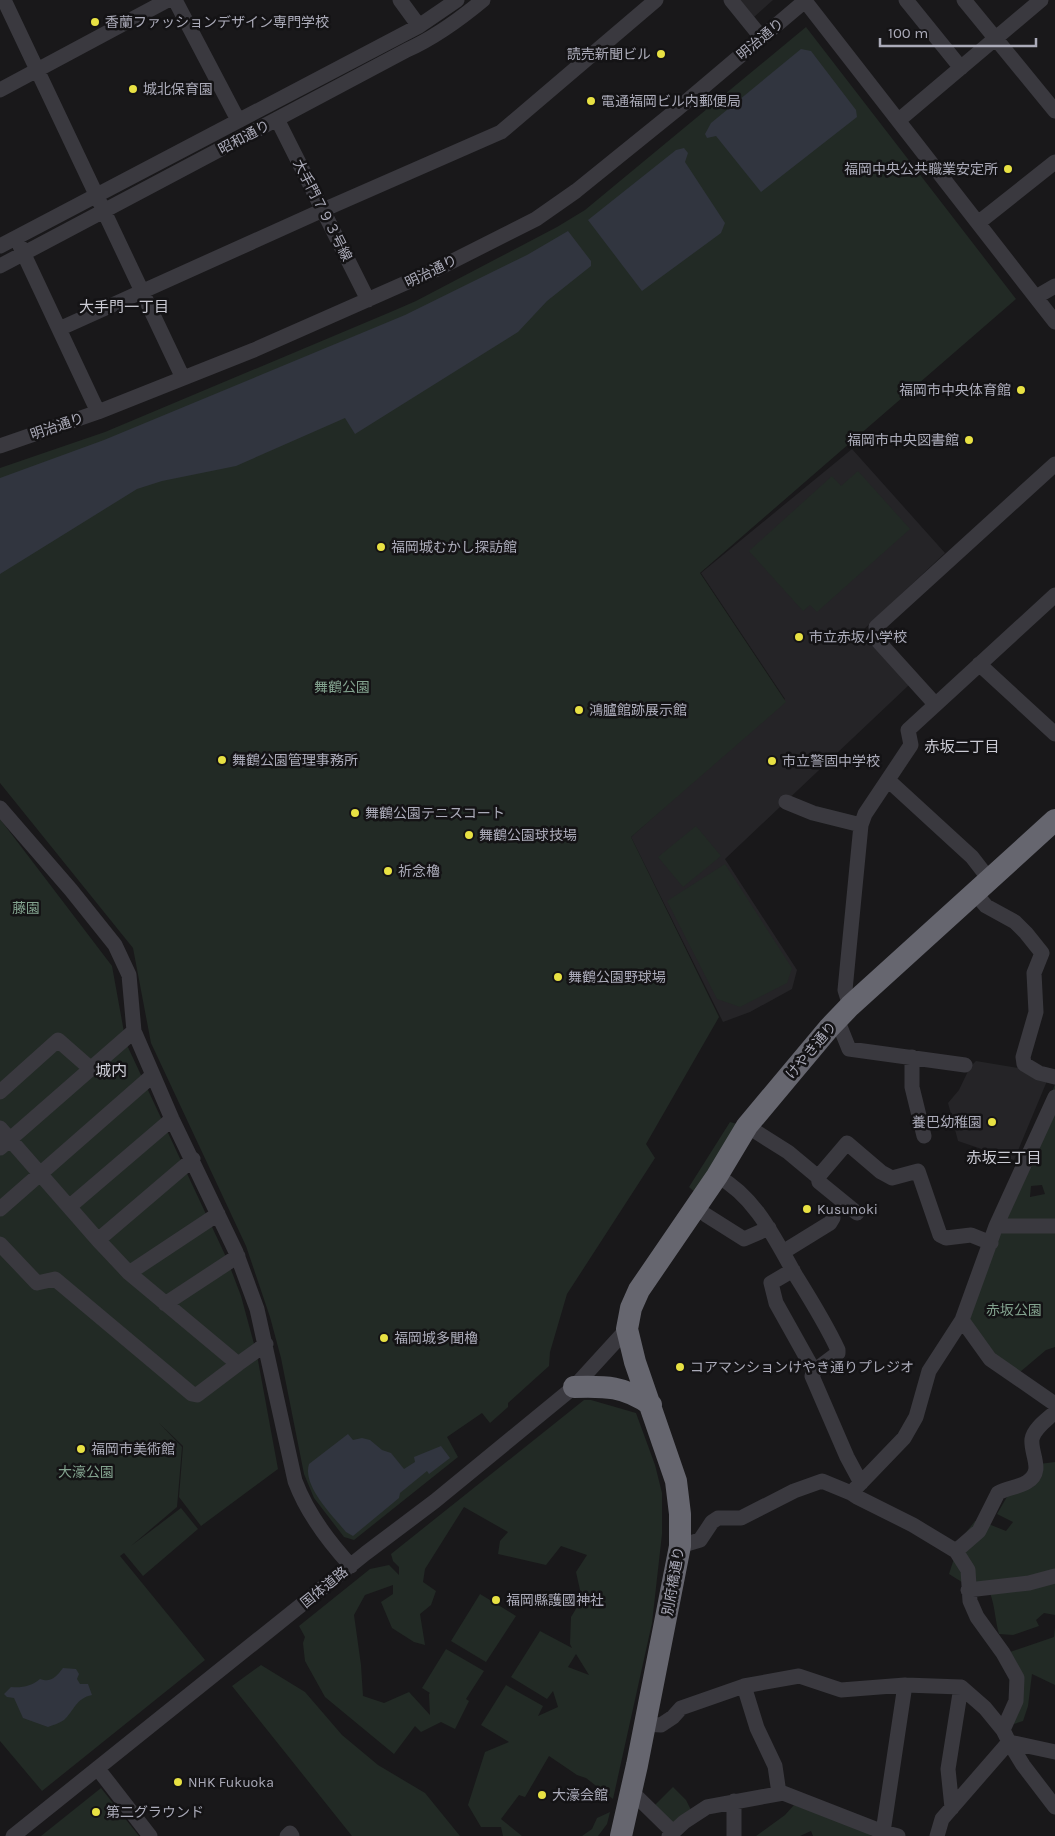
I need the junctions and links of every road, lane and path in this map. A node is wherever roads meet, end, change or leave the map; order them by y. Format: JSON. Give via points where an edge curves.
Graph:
{"nodes":[{"id":1,"x":4,"y":0,"type":"edge"},
{"id":2,"x":168,"y":0,"type":"edge"},
{"id":3,"x":175,"y":0,"type":"edge"},
{"id":4,"x":400,"y":0,"type":"edge"},
{"id":5,"x":456,"y":0,"type":"edge"},
{"id":6,"x":483,"y":0,"type":"edge"},
{"id":7,"x":656,"y":0,"type":"edge"},
{"id":8,"x":731,"y":0,"type":"edge"},
{"id":9,"x":806,"y":0,"type":"edge"},
{"id":10,"x":906,"y":0,"type":"edge"},
{"id":11,"x":964,"y":0,"type":"edge"},
{"id":12,"x":1040,"y":0,"type":"edge"},
{"id":13,"x":419,"y":26,"type":"junction"},
{"id":14,"x":761,"y":38,"type":"junction"},
{"id":15,"x":996,"y":39,"type":"junction"},
{"id":16,"x":961,"y":68,"type":"junction"},
{"id":17,"x":37,"y":70,"type":"junction"},
{"id":18,"x":0,"y":90,"type":"edge"},
{"id":19,"x":1055,"y":111,"type":"edge"},
{"id":20,"x":277,"y":119,"type":"junction"},
{"id":21,"x":238,"y":120,"type":"junction"},
{"id":22,"x":899,"y":120,"type":"junction"},
{"id":23,"x":1055,"y":162,"type":"edge"},
{"id":24,"x":96,"y":194,"type":"junction"},
{"id":25,"x":323,"y":210,"type":"junction"},
{"id":26,"x":104,"y":211,"type":"junction"},
{"id":27,"x":978,"y":223,"type":"junction"},
{"id":28,"x":17,"y":237,"type":"junction"},
{"id":29,"x":0,"y":246,"type":"edge"},
{"id":30,"x":26,"y":259,"type":"junction"},
{"id":31,"x":0,"y":266,"type":"edge"},
{"id":32,"x":1055,"y":286,"type":"edge"},
{"id":33,"x":141,"y":292,"type":"junction"},
{"id":34,"x":1036,"y":297,"type":"junction"},
{"id":35,"x":368,"y":300,"type":"junction"},
{"id":36,"x":1055,"y":322,"type":"edge"},
{"id":37,"x":58,"y":329,"type":"junction"},
{"id":38,"x":183,"y":378,"type":"junction"},
{"id":39,"x":98,"y":412,"type":"junction"},
{"id":40,"x":0,"y":446,"type":"edge"},
{"id":41,"x":1055,"y":464,"type":"edge"},
{"id":42,"x":1055,"y":595,"type":"edge"},
{"id":43,"x":979,"y":664,"type":"junction"},
{"id":44,"x":935,"y":704,"type":"junction"},
{"id":45,"x":1055,"y":734,"type":"edge"},
{"id":46,"x":888,"y":780,"type":"junction"},
{"id":47,"x":786,"y":802,"type":"dead end"},
{"id":48,"x":0,"y":808,"type":"edge"},
{"id":49,"x":1055,"y":820,"type":"edge"},
{"id":50,"x":861,"y":825,"type":"junction"},
{"id":51,"x":981,"y":885,"type":"junction"},
{"id":52,"x":844,"y":1012,"type":"junction"},
{"id":53,"x":134,"y":1031,"type":"junction"},
{"id":54,"x":912,"y":1057,"type":"junction"},
{"id":55,"x":965,"y":1065,"type":"dead end"},
{"id":56,"x":91,"y":1069,"type":"junction"},
{"id":57,"x":153,"y":1075,"type":"junction"},
{"id":58,"x":1055,"y":1077,"type":"edge"},
{"id":59,"x":0,"y":1092,"type":"edge"},
{"id":60,"x":1055,"y":1097,"type":"edge"},
{"id":61,"x":172,"y":1119,"type":"junction"},
{"id":62,"x":747,"y":1126,"type":"junction"},
{"id":63,"x":924,"y":1136,"type":"dead end"},
{"id":64,"x":3,"y":1139,"type":"edge"},
{"id":65,"x":193,"y":1160,"type":"junction"},
{"id":66,"x":39,"y":1173,"type":"junction"},
{"id":67,"x":717,"y":1176,"type":"junction"},
{"id":68,"x":818,"y":1177,"type":"junction"},
{"id":69,"x":69,"y":1207,"type":"junction"},
{"id":70,"x":0,"y":1209,"type":"edge"},
{"id":71,"x":857,"y":1213,"type":"dead end"},
{"id":72,"x":218,"y":1214,"type":"junction"},
{"id":73,"x":706,"y":1215,"type":"dead end"},
{"id":74,"x":834,"y":1218,"type":"dead end"},
{"id":75,"x":996,"y":1226,"type":"junction"},
{"id":76,"x":1055,"y":1226,"type":"edge"},
{"id":77,"x":769,"y":1228,"type":"junction"},
{"id":78,"x":98,"y":1240,"type":"junction"},
{"id":79,"x":991,"y":1242,"type":"junction"},
{"id":80,"x":0,"y":1244,"type":"edge"},
{"id":81,"x":783,"y":1252,"type":"junction"},
{"id":82,"x":238,"y":1256,"type":"junction"},
{"id":83,"x":793,"y":1270,"type":"junction"},
{"id":84,"x":129,"y":1273,"type":"junction"},
{"id":85,"x":165,"y":1304,"type":"junction"},
{"id":86,"x":962,"y":1320,"type":"junction"},
{"id":87,"x":627,"y":1329,"type":"junction"},
{"id":88,"x":266,"y":1344,"type":"junction"},
{"id":89,"x":238,"y":1364,"type":"junction"},
{"id":90,"x":814,"y":1371,"type":"junction"},
{"id":91,"x":574,"y":1387,"type":"junction"},
{"id":92,"x":1055,"y":1404,"type":"edge"},
{"id":93,"x":651,"y":1405,"type":"junction"},
{"id":94,"x":1055,"y":1412,"type":"edge"},
{"id":95,"x":856,"y":1488,"type":"junction"},
{"id":96,"x":680,"y":1546,"type":"junction"},
{"id":97,"x":956,"y":1551,"type":"junction"},
{"id":98,"x":351,"y":1566,"type":"junction"},
{"id":99,"x":1055,"y":1576,"type":"edge"},
{"id":100,"x":968,"y":1590,"type":"junction"},
{"id":101,"x":905,"y":1685,"type":"junction"},
{"id":102,"x":744,"y":1686,"type":"junction"},
{"id":103,"x":961,"y":1687,"type":"junction"},
{"id":104,"x":645,"y":1724,"type":"junction"},
{"id":105,"x":1006,"y":1736,"type":"junction"},
{"id":106,"x":1055,"y":1752,"type":"edge"},
{"id":107,"x":98,"y":1769,"type":"junction"},
{"id":108,"x":632,"y":1791,"type":"junction"},
{"id":109,"x":779,"y":1793,"type":"junction"},
{"id":110,"x":734,"y":1801,"type":"junction"},
{"id":111,"x":1055,"y":1807,"type":"edge"},
{"id":112,"x":952,"y":1808,"type":"junction"},
{"id":113,"x":883,"y":1832,"type":"junction"},
{"id":114,"x":671,"y":1834,"type":"edge"},
{"id":115,"x":13,"y":1836,"type":"edge"},
{"id":116,"x":150,"y":1836,"type":"edge"},
{"id":117,"x":287,"y":1836,"type":"edge"},
{"id":118,"x":292,"y":1836,"type":"edge"},
{"id":119,"x":621,"y":1836,"type":"edge"},
{"id":120,"x":734,"y":1836,"type":"edge"},
{"id":121,"x":898,"y":1836,"type":"edge"},
{"id":122,"x":937,"y":1836,"type":"edge"}],
"edges":[{"from":1,"to":17,"type":"street"},
{"from":2,"to":17,"type":"street"},
{"from":3,"to":21,"type":"street"},
{"from":4,"to":13,"type":"street"},
{"from":5,"to":13,"type":"street","name":"昭和通り"},
{"from":6,"to":20,"type":"street","name":"昭和通り","via":[[429,40]]},
{"from":7,"to":25,"type":"street","via":[[501,132]]},
{"from":8,"to":14,"type":"street"},
{"from":9,"to":14,"type":"street","name":"明治通り"},
{"from":9,"to":22,"type":"street"},
{"from":10,"to":16,"type":"street"},
{"from":11,"to":15,"type":"street"},
{"from":12,"to":15,"type":"street"},
{"from":13,"to":21,"type":"street","name":"昭和通り"},
{"from":14,"to":35,"type":"street","name":"明治通り","via":[[584,185],[536,219]]},
{"from":15,"to":16,"type":"street"},
{"from":15,"to":19,"type":"street"},
{"from":16,"to":22,"type":"street"},
{"from":17,"to":18,"type":"street"},
{"from":17,"to":24,"type":"street"},
{"from":20,"to":25,"type":"street","name":"大手門７９３号線"},
{"from":20,"to":26,"type":"street","name":"昭和通り"},
{"from":21,"to":24,"type":"street","name":"昭和通り"},
{"from":22,"to":27,"type":"street"},
{"from":23,"to":27,"type":"street"},
{"from":24,"to":26,"type":"street"},
{"from":24,"to":28,"type":"street","name":"昭和通り"},
{"from":25,"to":33,"type":"street"},
{"from":25,"to":35,"type":"street","name":"大手門７９３号線"},
{"from":26,"to":30,"type":"street","name":"昭和通り"},
{"from":26,"to":33,"type":"street"},
{"from":27,"to":34,"type":"street"},
{"from":28,"to":29,"type":"street","name":"昭和通り"},
{"from":28,"to":30,"type":"street"},
{"from":30,"to":31,"type":"street","name":"昭和通り"},
{"from":30,"to":37,"type":"street"},
{"from":32,"to":34,"type":"street"},
{"from":33,"to":37,"type":"street"},
{"from":33,"to":38,"type":"street"},
{"from":34,"to":36,"type":"street"},
{"from":35,"to":38,"type":"street","name":"明治通り"},
{"from":37,"to":39,"type":"street"},
{"from":38,"to":39,"type":"street","name":"明治通り"},
{"from":39,"to":40,"type":"street","name":"明治通り"},
{"from":41,"to":44,"type":"street","via":[[876,627],[878,641]]},
{"from":42,"to":43,"type":"street"},
{"from":43,"to":44,"type":"street"},
{"from":43,"to":45,"type":"street"},
{"from":44,"to":46,"type":"street","via":[[908,730],[911,745]]},
{"from":46,"to":50,"type":"street"},
{"from":46,"to":51,"type":"street","via":[[972,856]]},
{"from":47,"to":50,"type":"street","via":[[813,813]]},
{"from":48,"to":53,"type":"street","via":[[115,946],[129,975]]},
{"from":49,"to":51,"type":"highway","name":"けやき通り"},
{"from":50,"to":52,"type":"street"},
{"from":51,"to":52,"type":"highway","name":"けやき通り"},
{"from":51,"to":58,"type":"street","via":[[986,906],[1015,922],[1042,953],[1034,974],[1036,1012],[1023,1058],[1024,1064],[1039,1073]]},
{"from":52,"to":54,"type":"street","via":[[849,1049]]},
{"from":52,"to":62,"type":"highway","name":"けやき通り"},
{"from":53,"to":56,"type":"street"},
{"from":53,"to":57,"type":"street"},
{"from":54,"to":55,"type":"street"},
{"from":54,"to":63,"type":"street","via":[[912,1087]]},
{"from":56,"to":59,"type":"street","via":[[58,1040]]},
{"from":56,"to":64,"type":"street"},
{"from":57,"to":61,"type":"street"},
{"from":57,"to":66,"type":"street"},
{"from":60,"to":75,"type":"street"},
{"from":61,"to":65,"type":"street"},
{"from":61,"to":69,"type":"street"},
{"from":62,"to":67,"type":"highway","name":"けやき通り"},
{"from":62,"to":68,"type":"street","via":[[788,1152]]},
{"from":64,"to":66,"type":"street"},
{"from":65,"to":72,"type":"street"},
{"from":65,"to":78,"type":"street"},
{"from":66,"to":69,"type":"street"},
{"from":66,"to":70,"type":"street"},
{"from":67,"to":77,"type":"street","via":[[737,1189]]},
{"from":67,"to":87,"type":"highway","name":"けやき通り","via":[[639,1290],[630,1308]]},
{"from":68,"to":71,"type":"street"},
{"from":68,"to":79,"type":"street","via":[[847,1143],[880,1172],[892,1178],[918,1171],[940,1234],[946,1238],[971,1235]]},
{"from":69,"to":78,"type":"street"},
{"from":72,"to":82,"type":"street"},
{"from":72,"to":84,"type":"street"},
{"from":73,"to":77,"type":"street","via":[[744,1239]]},
{"from":74,"to":81,"type":"street"},
{"from":75,"to":76,"type":"street"},
{"from":75,"to":79,"type":"street"},
{"from":77,"to":81,"type":"street"},
{"from":78,"to":84,"type":"street"},
{"from":79,"to":86,"type":"street"},
{"from":80,"to":89,"type":"street","via":[[37,1283],[56,1279],[192,1394],[197,1395]]},
{"from":81,"to":83,"type":"street"},
{"from":82,"to":85,"type":"street"},
{"from":82,"to":88,"type":"street"},
{"from":83,"to":90,"type":"street","via":[[771,1283],[776,1303]]},
{"from":83,"to":90,"type":"street","via":[[838,1350]]},
{"from":84,"to":85,"type":"street"},
{"from":85,"to":89,"type":"street"},
{"from":86,"to":92,"type":"street","via":[[990,1359]]},
{"from":86,"to":95,"type":"street","via":[[929,1372],[916,1417],[904,1438]]},
{"from":87,"to":91,"type":"street","name":"国体道路"},
{"from":87,"to":93,"type":"highway","name":"別府橋通り"},
{"from":88,"to":89,"type":"street"},
{"from":88,"to":98,"type":"street","via":[[283,1431],[301,1497],[323,1532]]},
{"from":90,"to":95,"type":"street","via":[[812,1376],[847,1457]]},
{"from":91,"to":93,"type":"highway","via":[[606,1386],[626,1391]]},
{"from":91,"to":98,"type":"street","name":"国体道路"},
{"from":93,"to":96,"type":"highway","name":"別府橋通り","via":[[676,1481]]},
{"from":94,"to":97,"type":"street","via":[[1032,1438],[1037,1467],[1034,1475],[1027,1482],[998,1493],[979,1532]]},
{"from":95,"to":96,"type":"street","via":[[822,1481],[794,1491],[741,1518],[718,1518],[700,1540]]},
{"from":95,"to":97,"type":"street"},
{"from":96,"to":104,"type":"highway","name":"別府橋通り"},
{"from":97,"to":100,"type":"street","via":[[968,1570]]},
{"from":98,"to":107,"type":"street","name":"国体道路"},
{"from":99,"to":100,"type":"street"},
{"from":100,"to":105,"type":"street","via":[[976,1617],[1004,1653],[1017,1678],[1016,1701]]},
{"from":101,"to":102,"type":"street","via":[[840,1690],[799,1676]]},
{"from":101,"to":103,"type":"street"},
{"from":101,"to":113,"type":"street"},
{"from":102,"to":104,"type":"street","via":[[682,1708],[661,1725]]},
{"from":102,"to":109,"type":"street","via":[[757,1728],[775,1766]]},
{"from":103,"to":105,"type":"street","via":[[985,1708]]},
{"from":103,"to":112,"type":"street","via":[[948,1768]]},
{"from":104,"to":108,"type":"highway","name":"別府橋通り"},
{"from":105,"to":106,"type":"street"},
{"from":105,"to":111,"type":"street"},
{"from":105,"to":112,"type":"street"},
{"from":107,"to":115,"type":"street","name":"国体道路"},
{"from":107,"to":116,"type":"street"},
{"from":108,"to":114,"type":"street"},
{"from":108,"to":119,"type":"highway","name":"別府橋通り"},
{"from":109,"to":110,"type":"street"},
{"from":109,"to":113,"type":"street"},
{"from":110,"to":114,"type":"street","via":[[706,1806]]},
{"from":110,"to":120,"type":"street"},
{"from":112,"to":122,"type":"street","via":[[942,1819]]},
{"from":113,"to":121,"type":"street"},
{"from":117,"to":118,"type":"street","via":[[290,1833]]}]}
